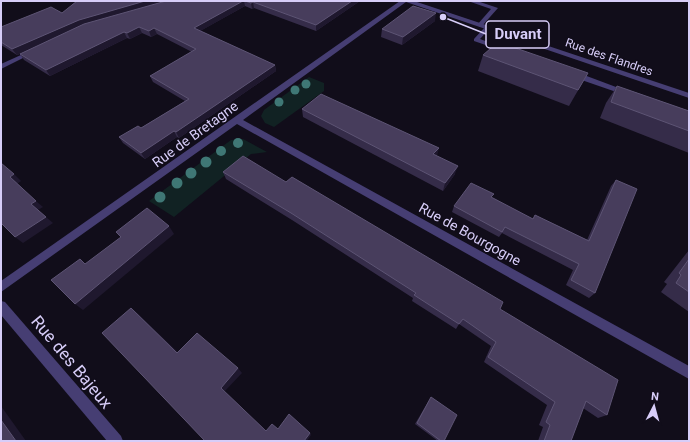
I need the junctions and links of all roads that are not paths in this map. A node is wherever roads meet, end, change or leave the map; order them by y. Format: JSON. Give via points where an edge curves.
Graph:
{"nodes":[{"id":1,"x":404,"y":1,"type":"edge"},
{"id":2,"x":408,"y":1,"type":"edge"},
{"id":3,"x":471,"y":1,"type":"edge"},
{"id":4,"x":483,"y":26,"type":"junction"},
{"id":5,"x":42,"y":48,"type":"edge"},
{"id":6,"x":512,"y":53,"type":"edge"},
{"id":7,"x":1,"y":67,"type":"edge"},
{"id":8,"x":564,"y":71,"type":"edge"},
{"id":9,"x":689,"y":96,"type":"edge"},
{"id":10,"x":638,"y":97,"type":"edge"},
{"id":11,"x":237,"y":120,"type":"junction"},
{"id":12,"x":1,"y":287,"type":"edge"},
{"id":13,"x":1,"y":306,"type":"edge"},
{"id":14,"x":689,"y":373,"type":"edge"},
{"id":15,"x":116,"y":441,"type":"edge"}],
"edges":[{"from":1,"to":11,"type":"street","name":"Rue de Bretagne"},
{"from":2,"to":4,"type":"street","name":"Rue des Flandres"},
{"from":3,"to":4,"type":"street","via":[[495,8]]},
{"from":4,"to":6,"type":"street","via":[[476,40]]},
{"from":4,"to":9,"type":"street","name":"Rue des Flandres"},
{"from":5,"to":7,"type":"street"},
{"from":8,"to":10,"type":"street"},
{"from":11,"to":12,"type":"street","name":"Rue de Bretagne"},
{"from":11,"to":14,"type":"street","name":"Rue de Bourgogne"},
{"from":13,"to":15,"type":"street","name":"Rue des Bajeux"}]}
